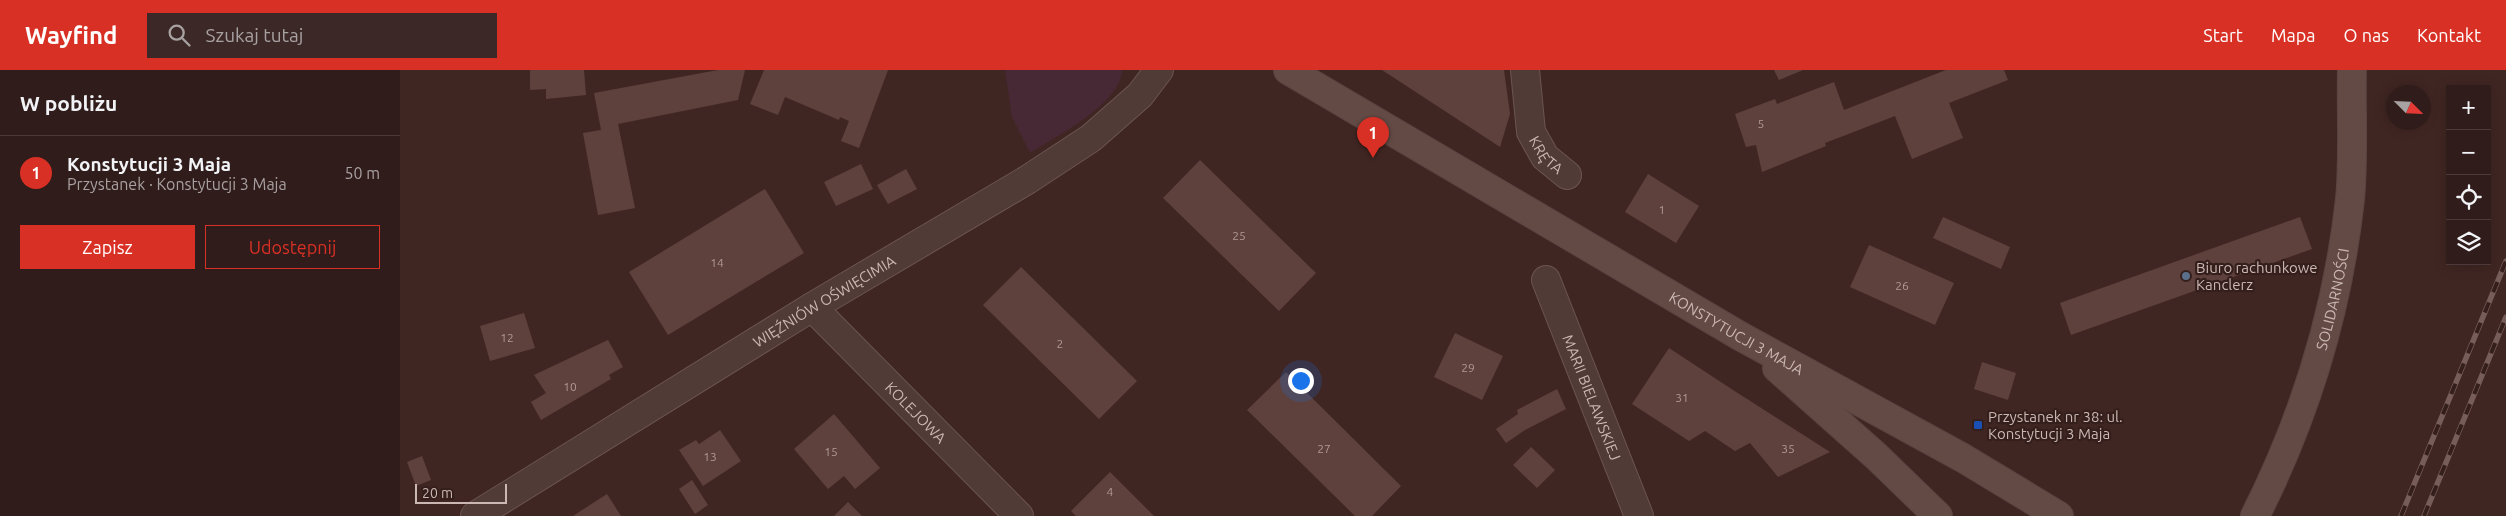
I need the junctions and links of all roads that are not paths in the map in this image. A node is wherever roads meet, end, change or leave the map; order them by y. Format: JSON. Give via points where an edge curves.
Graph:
{"nodes":[{"id":1,"x":1159,"y":70,"type":"edge"},
{"id":2,"x":1288,"y":70,"type":"edge"},
{"id":3,"x":1525,"y":70,"type":"edge"},
{"id":4,"x":2352,"y":70,"type":"edge"},
{"id":5,"x":1567,"y":175,"type":"dead end"},
{"id":6,"x":1546,"y":280,"type":"dead end"},
{"id":7,"x":812,"y":308,"type":"junction"},
{"id":8,"x":1740,"y":336,"type":"junction"},
{"id":9,"x":1887,"y":416,"type":"junction"},
{"id":10,"x":1876,"y":456,"type":"junction"},
{"id":11,"x":475,"y":516,"type":"edge"},
{"id":12,"x":1019,"y":516,"type":"edge"},
{"id":13,"x":1639,"y":516,"type":"edge"},
{"id":14,"x":1938,"y":516,"type":"edge"},
{"id":15,"x":2059,"y":516,"type":"edge"},
{"id":16,"x":2256,"y":516,"type":"edge"}],
"edges":[{"from":1,"to":7,"type":"street","name":"WIĘŹNIÓW OŚWIĘCIMIA","via":[[1140,95],[1091,138],[1027,180]]},
{"from":2,"to":8,"type":"main road","name":"KONSTYTUCJI 3 MAJA"},
{"from":3,"to":5,"type":"street","name":"KRĘTA","via":[[1531,132],[1544,157]]},
{"from":4,"to":16,"type":"main road","name":"SOLIDARNOŚCI","via":[[2350,197],[2339,280],[2312,378],[2287,447]]},
{"from":6,"to":13,"type":"street","name":"MARII BIELAWSKIEJ"},
{"from":7,"to":11,"type":"street","name":"WIĘŹNIÓW OŚWIĘCIMIA"},
{"from":7,"to":12,"type":"street","name":"KOLEJOWA"},
{"from":8,"to":9,"type":"main road","name":"KONSTYTUCJI 3 MAJA"},
{"from":8,"to":10,"type":"main road"},
{"from":9,"to":10,"type":"main road","via":[[1875,437]]},
{"from":9,"to":15,"type":"main road","name":"KONSTYTUCJI 3 MAJA"},
{"from":10,"to":14,"type":"main road"}]}
